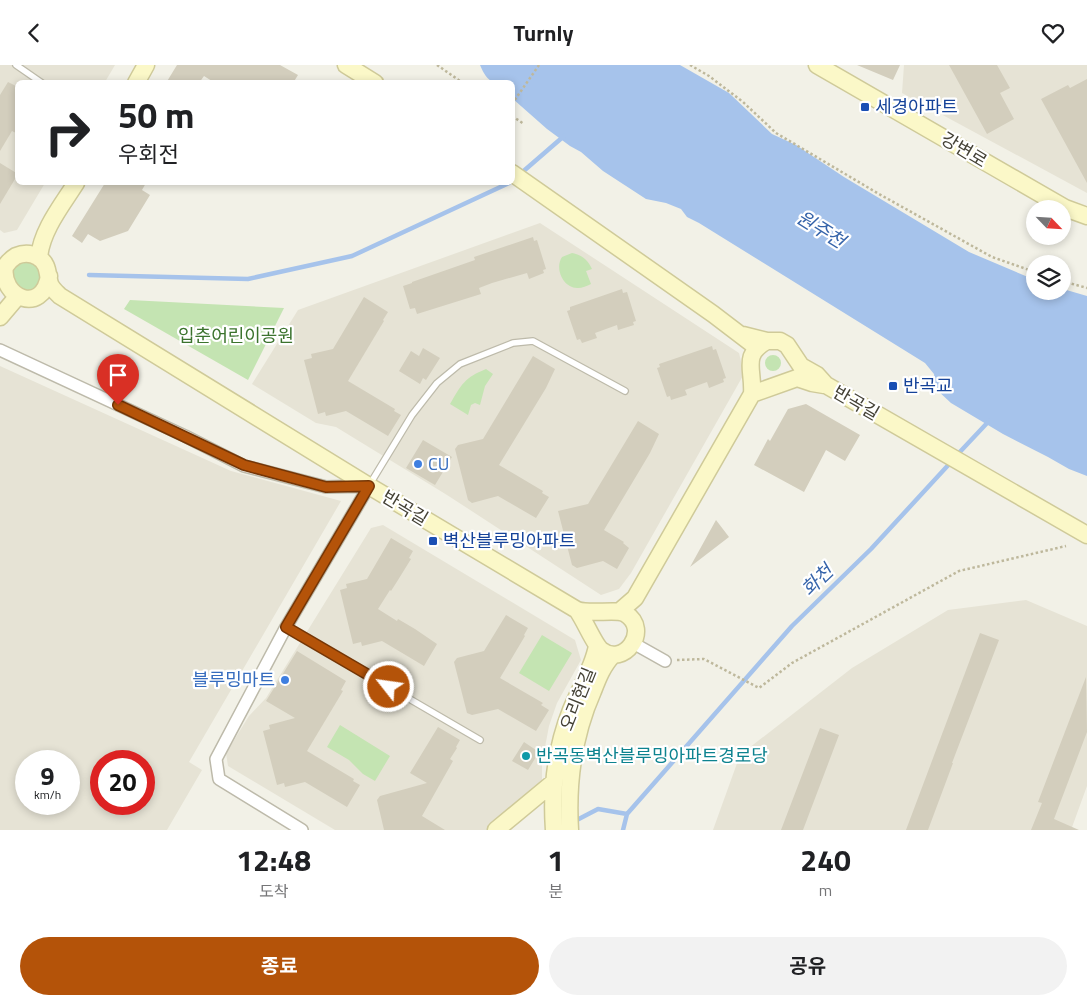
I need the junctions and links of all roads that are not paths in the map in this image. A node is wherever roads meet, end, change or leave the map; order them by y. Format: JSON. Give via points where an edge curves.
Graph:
{"nodes":[{"id":1,"x":16,"y":65,"type":"edge"},
{"id":2,"x":146,"y":65,"type":"edge"},
{"id":3,"x":346,"y":65,"type":"edge"},
{"id":4,"x":818,"y":65,"type":"edge"},
{"id":5,"x":38,"y":80,"type":"edge"},
{"id":6,"x":138,"y":80,"type":"edge"},
{"id":7,"x":370,"y":80,"type":"edge"},
{"id":8,"x":515,"y":175,"type":"edge"},
{"id":9,"x":75,"y":185,"type":"edge"},
{"id":10,"x":1087,"y":216,"type":"edge"},
{"id":11,"x":32,"y":256,"type":"junction"},
{"id":12,"x":49,"y":276,"type":"junction"},
{"id":13,"x":7,"y":295,"type":"edge"},
{"id":14,"x":39,"y":295,"type":"junction"},
{"id":15,"x":60,"y":296,"type":"junction"},
{"id":16,"x":0,"y":317,"type":"edge"},
{"id":17,"x":762,"y":344,"type":"junction"},
{"id":18,"x":0,"y":350,"type":"edge"},
{"id":19,"x":792,"y":351,"type":"junction"},
{"id":20,"x":752,"y":373,"type":"junction"},
{"id":21,"x":780,"y":384,"type":"junction"},
{"id":22,"x":826,"y":385,"type":"junction"},
{"id":23,"x":625,"y":391,"type":"dead end"},
{"id":24,"x":752,"y":393,"type":"junction"},
{"id":25,"x":369,"y":486,"type":"junction"},
{"id":26,"x":1087,"y":535,"type":"edge"},
{"id":27,"x":577,"y":610,"type":"junction"},
{"id":28,"x":619,"y":614,"type":"junction"},
{"id":29,"x":286,"y":627,"type":"junction"},
{"id":30,"x":595,"y":641,"type":"junction"},
{"id":31,"x":633,"y":643,"type":"junction"},
{"id":32,"x":613,"y":655,"type":"junction"},
{"id":33,"x":665,"y":661,"type":"road end"},
{"id":34,"x":480,"y":740,"type":"dead end"},
{"id":35,"x":559,"y":784,"type":"junction"},
{"id":36,"x":302,"y":830,"type":"edge"},
{"id":37,"x":496,"y":830,"type":"edge"},
{"id":38,"x":554,"y":830,"type":"edge"},
{"id":39,"x":570,"y":830,"type":"edge"}],
"edges":[{"from":1,"to":5,"type":"lane"},
{"from":2,"to":6,"type":"street"},
{"from":3,"to":7,"type":"street"},
{"from":4,"to":10,"type":"street","name":"강변로","via":[[1065,208]]},
{"from":8,"to":17,"type":"street","via":[[743,335]]},
{"from":9,"to":11,"type":"street"},
{"from":11,"to":12,"type":"street","via":[[44,263]]},
{"from":11,"to":13,"type":"street","via":[[12,258],[7,264],[3,279]]},
{"from":12,"to":14,"type":"street","via":[[45,289]]},
{"from":12,"to":15,"type":"street","via":[[50,285]]},
{"from":13,"to":14,"type":"street","via":[[26,300]]},
{"from":13,"to":16,"type":"street"},
{"from":14,"to":15,"type":"street"},
{"from":15,"to":25,"type":"street"},
{"from":17,"to":19,"type":"street","via":[[780,341]]},
{"from":17,"to":20,"type":"street","via":[[751,358]]},
{"from":18,"to":25,"type":"street","name":"반곡길","via":[[244,465],[326,487]]},
{"from":19,"to":21,"type":"street","via":[[796,365],[790,379]]},
{"from":19,"to":22,"type":"street","via":[[801,366],[817,375]]},
{"from":20,"to":21,"type":"street","via":[[762,383]]},
{"from":20,"to":24,"type":"street"},
{"from":21,"to":22,"type":"street","via":[[797,378]]},
{"from":21,"to":24,"type":"street"},
{"from":22,"to":26,"type":"street","name":"반곡길"},
{"from":23,"to":25,"type":"lane","via":[[533,341],[513,343],[460,364],[437,383],[412,415]]},
{"from":24,"to":28,"type":"street","via":[[635,598]]},
{"from":25,"to":27,"type":"street","name":"반곡길"},
{"from":25,"to":29,"type":"street"},
{"from":27,"to":28,"type":"street"},
{"from":27,"to":30,"type":"street"},
{"from":28,"to":30,"type":"street","via":[[595,622]]},
{"from":28,"to":31,"type":"street","via":[[636,631]]},
{"from":29,"to":34,"type":"lane"},
{"from":29,"to":36,"type":"street","via":[[221,747],[216,769],[219,779]]},
{"from":30,"to":32,"type":"street","via":[[606,653]]},
{"from":30,"to":35,"type":"street","name":"오리현길","via":[[595,656],[559,750]]},
{"from":31,"to":32,"type":"street","via":[[626,651]]},
{"from":31,"to":33,"type":"street"},
{"from":32,"to":35,"type":"street","name":"오리현길","via":[[606,663],[582,715]]},
{"from":35,"to":37,"type":"street"},
{"from":35,"to":38,"type":"street"},
{"from":35,"to":39,"type":"street","via":[[568,796]]}]}
